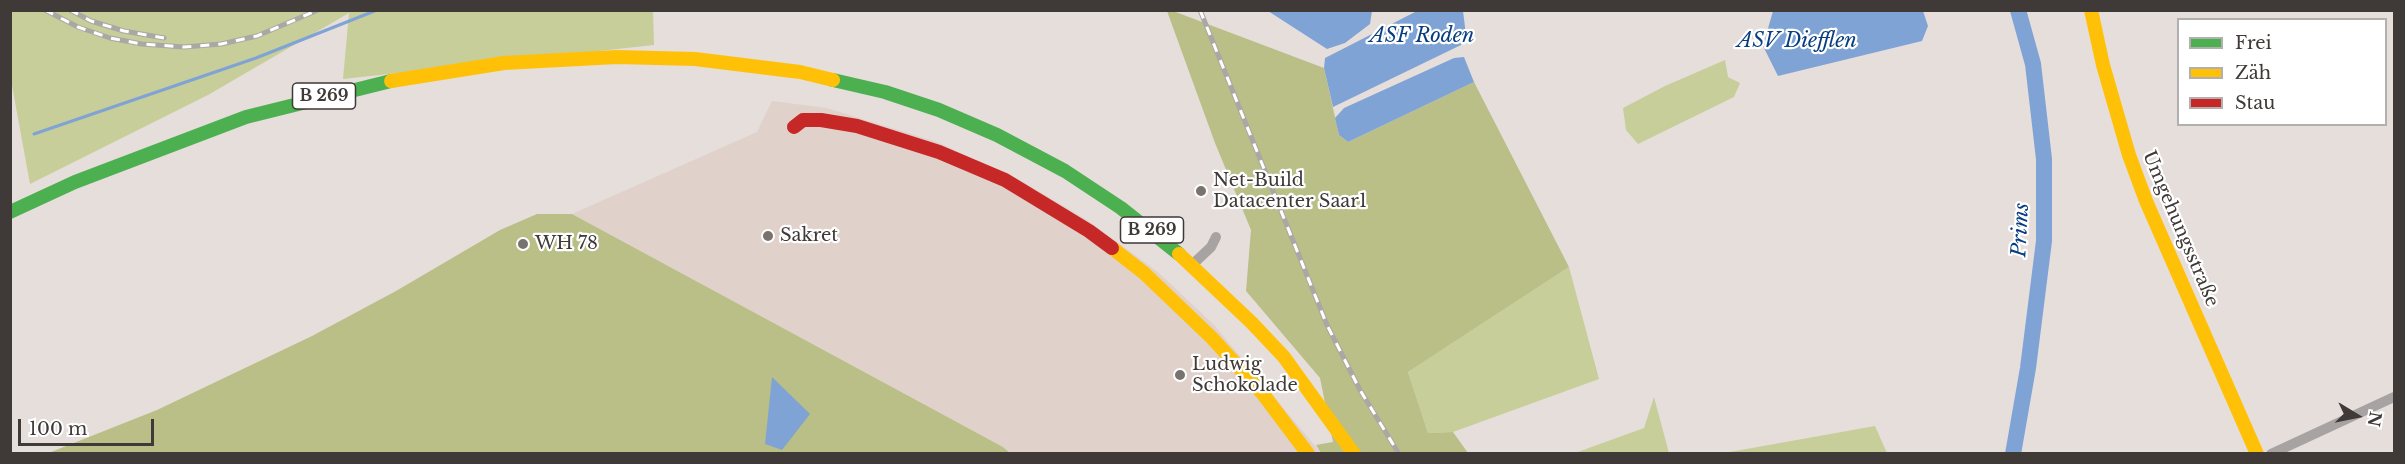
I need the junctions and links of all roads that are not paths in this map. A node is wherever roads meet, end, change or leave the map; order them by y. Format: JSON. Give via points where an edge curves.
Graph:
{"nodes":[{"id":1,"x":2091,"y":10,"type":"edge"},
{"id":2,"x":794,"y":127,"type":"dead end"},
{"id":3,"x":10,"y":212,"type":"edge"},
{"id":4,"x":1216,"y":237,"type":"dead end"},
{"id":5,"x":1192,"y":265,"type":"junction"},
{"id":6,"x":2394,"y":397,"type":"edge"},
{"id":7,"x":1308,"y":453,"type":"edge"},
{"id":8,"x":1354,"y":453,"type":"edge"},
{"id":9,"x":2257,"y":453,"type":"edge"},
{"id":10,"x":2271,"y":453,"type":"edge"}],
"edges":[{"from":1,"to":9,"type":"main road","name":"Umgehungsstraße","via":[[2129,155]]},
{"from":2,"to":7,"type":"main road","via":[[803,120],[857,126],[939,152],[1005,180],[1089,231],[1144,273],[1196,322],[1263,394]]},
{"from":3,"to":5,"type":"main road","name":"B 269","number":"B 269","via":[[173,143],[246,117],[332,94],[412,76],[504,63],[657,58],[800,72],[885,92],[939,110],[1065,171],[1130,214]]},
{"from":4,"to":5,"type":"street"},
{"from":5,"to":8,"type":"main road","name":"B 269","number":"B 269","via":[[1284,357]]},
{"from":6,"to":10,"type":"street"}]}
